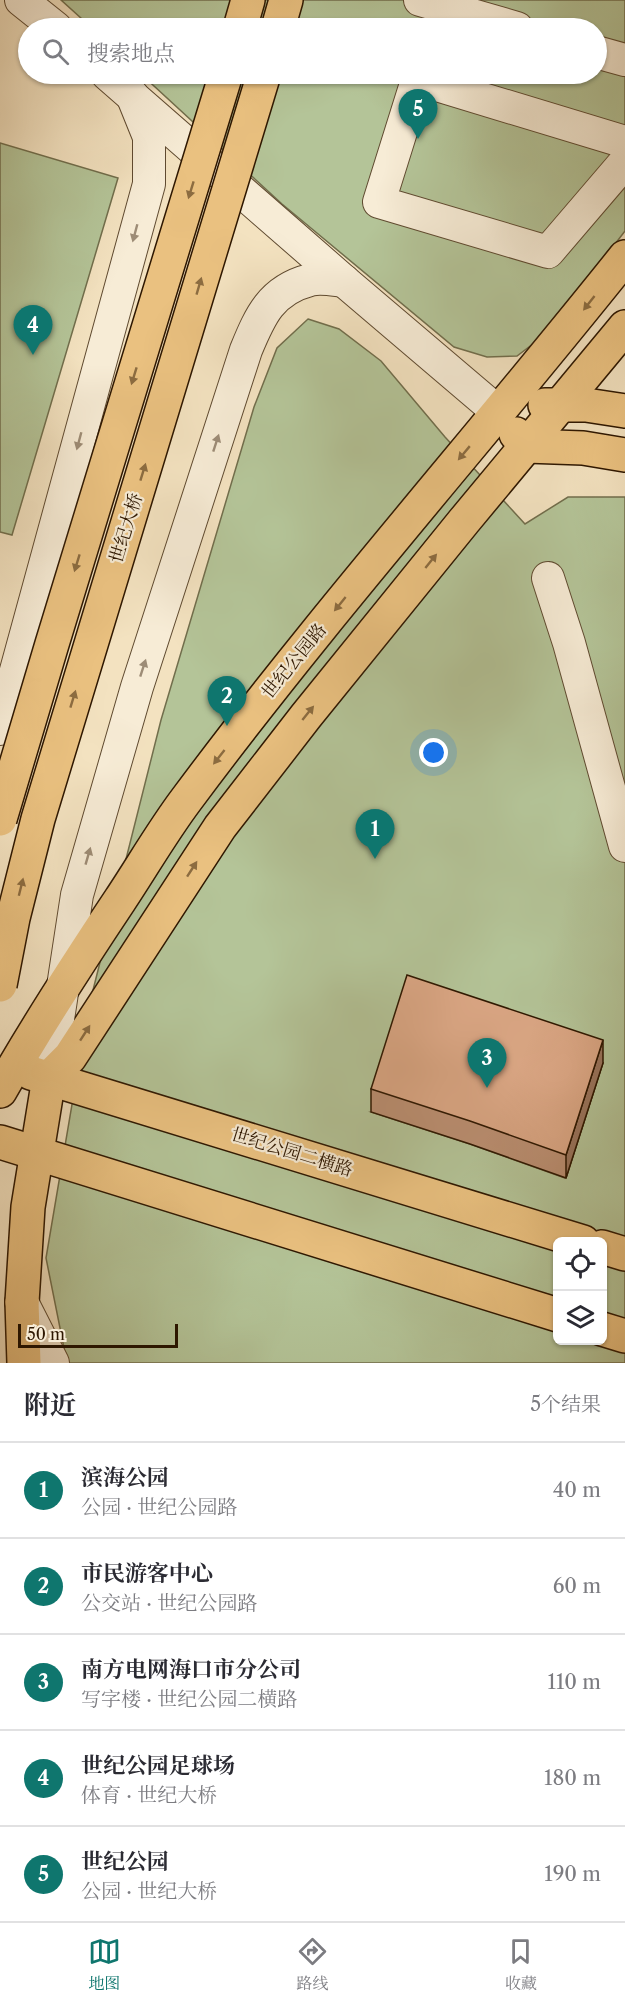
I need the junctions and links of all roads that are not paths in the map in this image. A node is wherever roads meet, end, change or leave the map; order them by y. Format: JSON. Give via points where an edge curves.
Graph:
{"nodes":[{"id":1,"x":21,"y":0,"type":"edge"},
{"id":2,"x":248,"y":0,"type":"edge"},
{"id":3,"x":286,"y":0,"type":"edge"},
{"id":4,"x":431,"y":12,"type":"edge"},
{"id":5,"x":44,"y":18,"type":"edge"},
{"id":6,"x":243,"y":18,"type":"edge"},
{"id":7,"x":281,"y":18,"type":"edge"},
{"id":8,"x":495,"y":18,"type":"edge"},
{"id":9,"x":607,"y":55,"type":"edge"},
{"id":10,"x":625,"y":60,"type":"edge"},
{"id":11,"x":118,"y":84,"type":"edge"},
{"id":12,"x":223,"y":84,"type":"edge"},
{"id":13,"x":261,"y":84,"type":"edge"},
{"id":14,"x":416,"y":84,"type":"edge"},
{"id":15,"x":443,"y":84,"type":"edge"},
{"id":16,"x":132,"y":96,"type":"junction"},
{"id":17,"x":625,"y":142,"type":"edge"},
{"id":18,"x":625,"y":162,"type":"edge"},
{"id":19,"x":625,"y":257,"type":"edge"},
{"id":20,"x":344,"y":281,"type":"junction"},
{"id":21,"x":625,"y":327,"type":"edge"},
{"id":22,"x":562,"y":405,"type":"junction"},
{"id":23,"x":625,"y":411,"type":"edge"},
{"id":24,"x":498,"y":412,"type":"junction"},
{"id":25,"x":526,"y":446,"type":"junction"},
{"id":26,"x":625,"y":455,"type":"edge"},
{"id":27,"x":548,"y":578,"type":"dead end"},
{"id":28,"x":0,"y":729,"type":"edge"},
{"id":29,"x":0,"y":819,"type":"edge"},
{"id":30,"x":625,"y":846,"type":"edge"},
{"id":31,"x":0,"y":985,"type":"edge"},
{"id":32,"x":63,"y":988,"type":"junction"},
{"id":33,"x":4,"y":1075,"type":"edge"},
{"id":34,"x":49,"y":1078,"type":"junction"},
{"id":35,"x":0,"y":1142,"type":"edge"},
{"id":36,"x":37,"y":1154,"type":"junction"},
{"id":37,"x":567,"y":1237,"type":"edge"},
{"id":38,"x":607,"y":1248,"type":"edge"},
{"id":39,"x":625,"y":1254,"type":"edge"},
{"id":40,"x":22,"y":1302,"type":"junction"},
{"id":41,"x":553,"y":1313,"type":"edge"},
{"id":42,"x":607,"y":1330,"type":"edge"},
{"id":43,"x":625,"y":1336,"type":"edge"},
{"id":44,"x":24,"y":1363,"type":"edge"},
{"id":45,"x":53,"y":1363,"type":"edge"}],
"edges":[{"from":1,"to":5,"type":"street"},
{"from":2,"to":6,"type":"main road"},
{"from":3,"to":7,"type":"main road"},
{"from":4,"to":8,"type":"street"},
{"from":9,"to":10,"type":"street"},
{"from":11,"to":16,"type":"street"},
{"from":12,"to":29,"type":"main road","name":"世纪大桥","one_way":true,"bridge":true},
{"from":31,"to":13,"type":"main road","name":"世纪大桥","one_way":true,"bridge":true,"via":[[40,809]]},
{"from":14,"to":18,"type":"street","via":[[379,202],[548,252]]},
{"from":15,"to":17,"type":"street"},
{"from":16,"to":20,"type":"street"},
{"from":16,"to":28,"type":"street","one_way":true,"via":[[149,137],[149,184]]},
{"from":19,"to":24,"type":"main road","name":"世纪公园路","one_way":true},
{"from":20,"to":24,"type":"street"},
{"from":32,"to":20,"type":"street","one_way":true,"via":[[77,895],[137,687],[259,318],[285,291],[312,279]]},
{"from":21,"to":22,"type":"main road"},
{"from":22,"to":23,"type":"main road"},
{"from":22,"to":24,"type":"main road","via":[[530,404]]},
{"from":22,"to":25,"type":"main road"},
{"from":24,"to":25,"type":"main road"},
{"from":24,"to":32,"type":"main road","name":"世纪公园路","one_way":true,"via":[[184,802]]},
{"from":25,"to":26,"type":"main road","via":[[583,448]]},
{"from":34,"to":25,"type":"main road","one_way":true,"via":[[70,1057],[220,827]]},
{"from":27,"to":30,"type":"street"},
{"from":32,"to":33,"type":"main road","name":"世纪公园路"},
{"from":32,"to":34,"type":"street"},
{"from":33,"to":34,"type":"main road","name":"世纪公园二横路"},
{"from":34,"to":36,"type":"main road"},
{"from":34,"to":37,"type":"main road","name":"世纪公园二横路"},
{"from":35,"to":36,"type":"main road"},
{"from":36,"to":40,"type":"main road","via":[[28,1208]]},
{"from":36,"to":41,"type":"main road"},
{"from":38,"to":39,"type":"main road"},
{"from":40,"to":44,"type":"main road"},
{"from":40,"to":45,"type":"street"},
{"from":42,"to":43,"type":"main road"}]}
